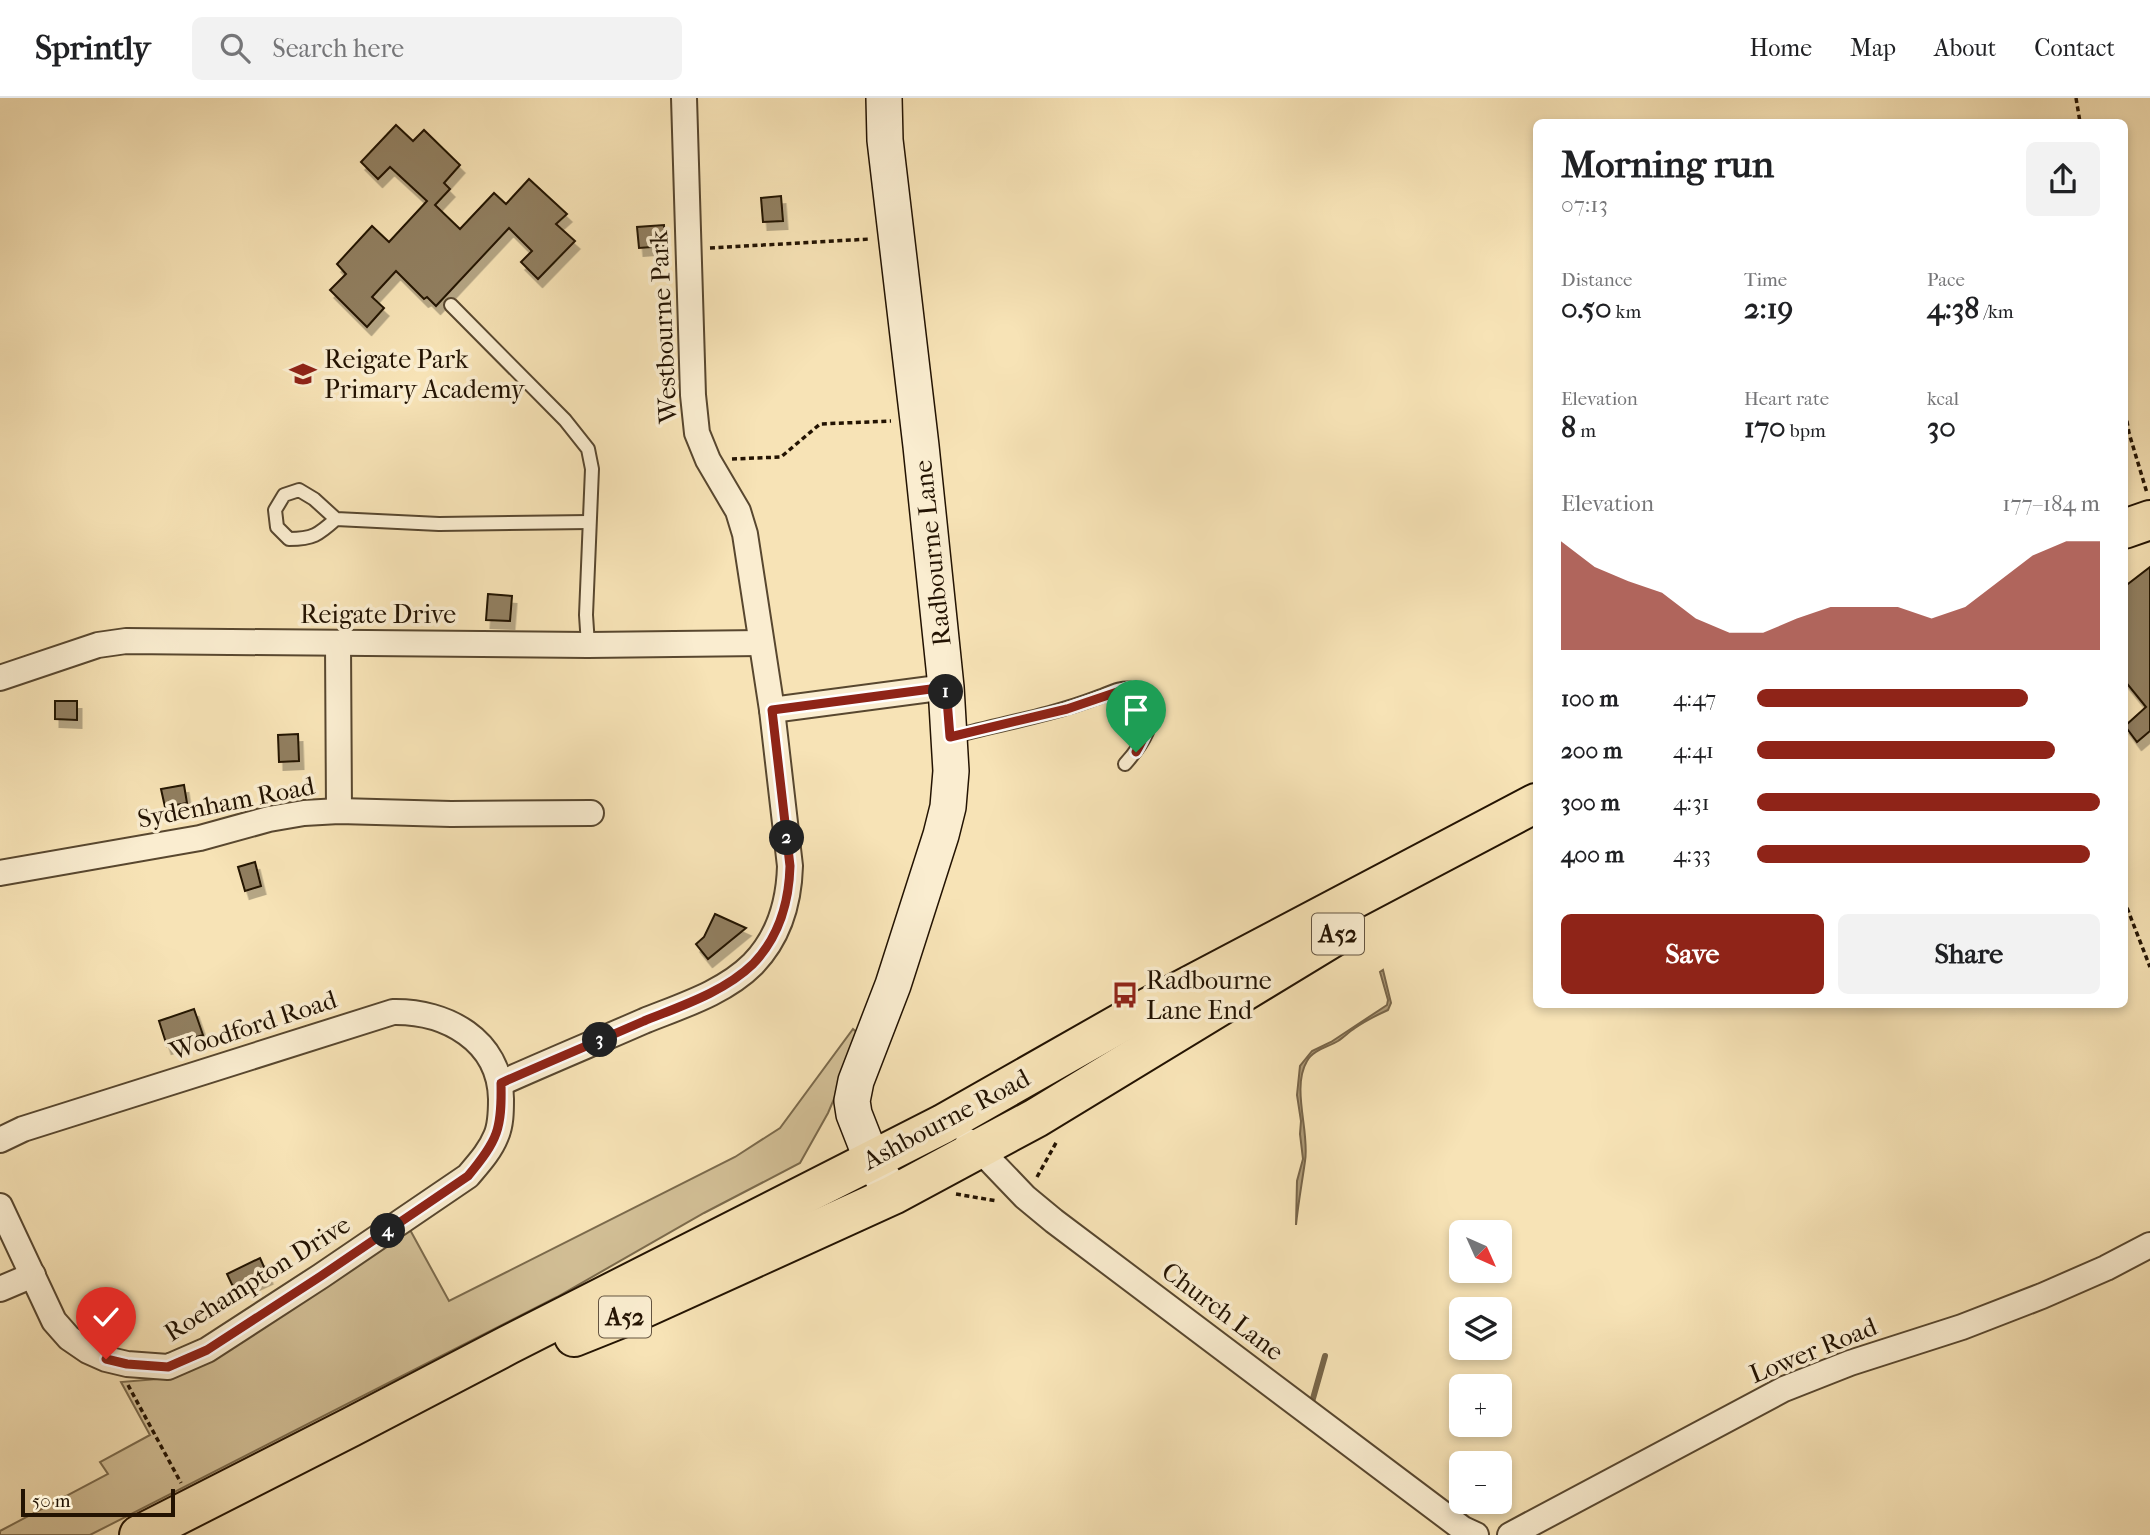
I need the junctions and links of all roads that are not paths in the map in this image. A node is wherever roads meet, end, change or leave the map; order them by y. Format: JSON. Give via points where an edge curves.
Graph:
{"nodes":[{"id":1,"x":684,"y":98,"type":"edge"},
{"id":2,"x":884,"y":98,"type":"edge"},
{"id":3,"x":451,"y":305,"type":"dead end"},
{"id":4,"x":336,"y":519,"type":"junction"},
{"id":5,"x":2150,"y":520,"type":"edge"},
{"id":6,"x":589,"y":522,"type":"junction"},
{"id":7,"x":2128,"y":528,"type":"edge"},
{"id":8,"x":761,"y":643,"type":"junction"},
{"id":9,"x":338,"y":644,"type":"junction"},
{"id":10,"x":587,"y":645,"type":"junction"},
{"id":11,"x":0,"y":678,"type":"edge"},
{"id":12,"x":946,"y":687,"type":"junction"},
{"id":13,"x":772,"y":710,"type":"junction"},
{"id":14,"x":950,"y":737,"type":"junction"},
{"id":15,"x":1125,"y":764,"type":"dead end"},
{"id":16,"x":1533,"y":805,"type":"edge"},
{"id":17,"x":339,"y":811,"type":"junction"},
{"id":18,"x":591,"y":813,"type":"dead end"},
{"id":19,"x":1533,"y":817,"type":"edge"},
{"id":20,"x":0,"y":873,"type":"edge"},
{"id":21,"x":501,"y":1083,"type":"junction"},
{"id":22,"x":943,"y":1124,"type":"junction"},
{"id":23,"x":0,"y":1140,"type":"edge"},
{"id":24,"x":979,"y":1149,"type":"junction"},
{"id":25,"x":872,"y":1160,"type":"junction"},
{"id":26,"x":893,"y":1195,"type":"junction"},
{"id":27,"x":0,"y":1206,"type":"edge"},
{"id":28,"x":2150,"y":1245,"type":"edge"},
{"id":29,"x":33,"y":1275,"type":"junction"},
{"id":30,"x":0,"y":1289,"type":"edge"},
{"id":31,"x":351,"y":1427,"type":"junction"},
{"id":32,"x":139,"y":1535,"type":"edge"},
{"id":33,"x":1476,"y":1535,"type":"edge"},
{"id":34,"x":1510,"y":1535,"type":"edge"}],
"edges":[{"from":1,"to":8,"type":"street","name":"Westbourne Park","via":[[697,433],[738,511]]},
{"from":2,"to":12,"type":"street","name":"Radbourne Lane"},
{"from":3,"to":6,"type":"lane","via":[[565,420],[587,449],[592,469]]},
{"from":4,"to":4,"type":"lane","via":[[308,539],[289,539],[277,527],[275,509],[284,495],[299,491]]},
{"from":4,"to":6,"type":"lane","via":[[439,524]]},
{"from":5,"to":7,"type":"highway"},
{"from":6,"to":10,"type":"lane"},
{"from":8,"to":10,"type":"street","name":"Reigate Drive"},
{"from":8,"to":13,"type":"street","name":"Westbourne Park"},
{"from":9,"to":10,"type":"street","name":"Reigate Drive"},
{"from":9,"to":11,"type":"street","name":"Reigate Drive","via":[[125,641],[98,645]]},
{"from":9,"to":17,"type":"street"},
{"from":12,"to":13,"type":"street"},
{"from":12,"to":14,"type":"street","name":"Radbourne Lane"},
{"from":13,"to":21,"type":"street","name":"Westbourne Park","via":[[790,866],[784,912],[772,938],[733,981]]},
{"from":14,"to":15,"type":"lane","via":[[1067,709],[1129,688],[1144,696],[1150,721],[1146,736]]},
{"from":14,"to":25,"type":"street","name":"Radbourne Lane","via":[[951,789],[942,835],[852,1101]]},
{"from":16,"to":22,"type":"highway","name":"Ashbourne Road","number":"A52","via":[[1160,1002]]},
{"from":17,"to":18,"type":"street","name":"Sydenham Road"},
{"from":17,"to":20,"type":"street","name":"Sydenham Road","via":[[270,819],[200,838]]},
{"from":19,"to":24,"type":"highway","name":"Ashbourne Road","number":"A52"},
{"from":21,"to":23,"type":"street","name":"Woodford Road","via":[[470,1035],[434,1016],[393,1012]]},
{"from":21,"to":29,"type":"street","name":"Roehampton Drive","via":[[497,1134],[468,1176],[207,1350],[168,1367],[116,1362],[88,1351],[54,1321]]},
{"from":22,"to":24,"type":"street","name":"Church Lane"},
{"from":22,"to":25,"type":"highway","name":"Ashbourne Road","number":"A52"},
{"from":24,"to":26,"type":"highway","name":"Ashbourne Road","number":"A52"},
{"from":24,"to":33,"type":"street","name":"Church Lane","via":[[1054,1221]]},
{"from":25,"to":26,"type":"street","name":"Radbourne Lane"},
{"from":25,"to":31,"type":"highway","name":"Ashbourne Road","number":"A52"},
{"from":26,"to":31,"type":"highway","name":"Ashbourne Road","number":"A52","via":[[629,1315]]},
{"from":27,"to":29,"type":"street","name":"Roehampton Drive"},
{"from":28,"to":34,"type":"street","name":"Lower Road","via":[[2042,1296],[1784,1390]]},
{"from":29,"to":30,"type":"street"},
{"from":31,"to":32,"type":"highway","name":"Ashbourne Road","number":"A52"}]}
